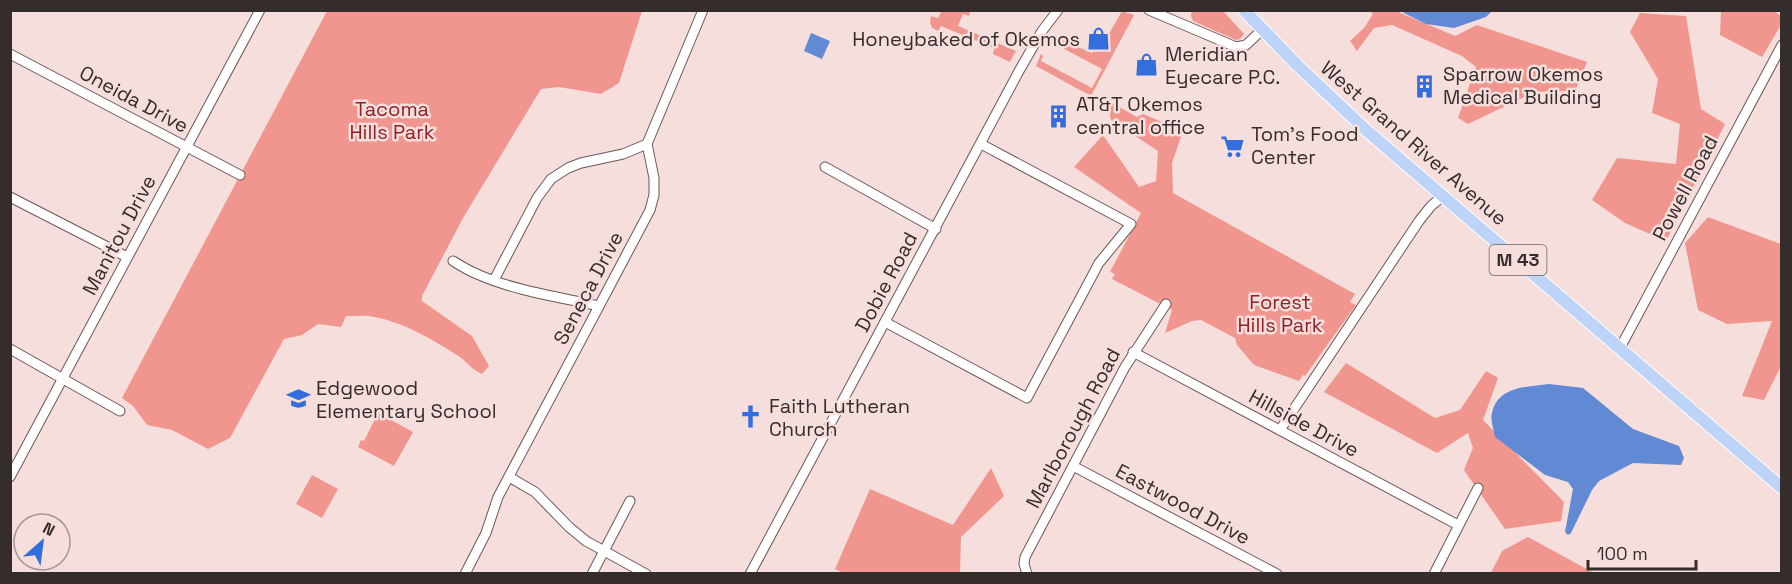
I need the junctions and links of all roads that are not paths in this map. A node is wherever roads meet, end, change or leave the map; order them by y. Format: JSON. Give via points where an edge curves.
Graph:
{"nodes":[{"id":1,"x":260,"y":10,"type":"edge"},
{"id":2,"x":703,"y":10,"type":"edge"},
{"id":3,"x":1058,"y":10,"type":"edge"},
{"id":4,"x":1149,"y":10,"type":"edge"},
{"id":5,"x":1244,"y":10,"type":"edge"},
{"id":6,"x":1262,"y":30,"type":"junction"},
{"id":7,"x":1782,"y":45,"type":"edge"},
{"id":8,"x":10,"y":54,"type":"edge"},
{"id":9,"x":647,"y":144,"type":"junction"},
{"id":10,"x":981,"y":144,"type":"junction"},
{"id":11,"x":187,"y":148,"type":"junction"},
{"id":12,"x":825,"y":167,"type":"dead end"},
{"id":13,"x":240,"y":175,"type":"dead end"},
{"id":14,"x":1443,"y":196,"type":"junction"},
{"id":15,"x":10,"y":197,"type":"edge"},
{"id":16,"x":936,"y":229,"type":"junction"},
{"id":17,"x":127,"y":257,"type":"junction"},
{"id":18,"x":453,"y":261,"type":"dead end"},
{"id":19,"x":494,"y":280,"type":"junction"},
{"id":20,"x":1166,"y":304,"type":"dead end"},
{"id":21,"x":599,"y":306,"type":"junction"},
{"id":22,"x":885,"y":322,"type":"junction"},
{"id":23,"x":1620,"y":348,"type":"junction"},
{"id":24,"x":10,"y":349,"type":"edge"},
{"id":25,"x":1133,"y":352,"type":"junction"},
{"id":26,"x":64,"y":379,"type":"junction"},
{"id":27,"x":120,"y":411,"type":"dead end"},
{"id":28,"x":1280,"y":430,"type":"junction"},
{"id":29,"x":1073,"y":466,"type":"junction"},
{"id":30,"x":10,"y":477,"type":"edge"},
{"id":31,"x":509,"y":477,"type":"junction"},
{"id":32,"x":1478,"y":488,"type":"dead end"},
{"id":33,"x":1782,"y":489,"type":"edge"},
{"id":34,"x":630,"y":501,"type":"dead end"},
{"id":35,"x":1458,"y":525,"type":"junction"},
{"id":36,"x":604,"y":551,"type":"junction"},
{"id":37,"x":465,"y":573,"type":"edge"},
{"id":38,"x":592,"y":573,"type":"edge"},
{"id":39,"x":646,"y":573,"type":"edge"},
{"id":40,"x":750,"y":573,"type":"edge"},
{"id":41,"x":1027,"y":573,"type":"edge"},
{"id":42,"x":1277,"y":573,"type":"edge"},
{"id":43,"x":1434,"y":573,"type":"edge"}],
"edges":[{"from":1,"to":11,"type":"street","name":"Manitou Drive"},
{"from":2,"to":9,"type":"street"},
{"from":3,"to":10,"type":"street","name":"Dobie Road","via":[[1041,31]]},
{"from":4,"to":6,"type":"street","via":[[1233,47],[1244,46]]},
{"from":5,"to":6,"type":"main road","name":"West Grand River Avenue","number":"M 43"},
{"from":6,"to":14,"type":"main road","name":"West Grand River Avenue","number":"M 43","via":[[1358,123]]},
{"from":7,"to":23,"type":"street","name":"Powell Road"},
{"from":8,"to":11,"type":"street","name":"Oneida Drive"},
{"from":9,"to":19,"type":"street","via":[[581,163],[551,179]]},
{"from":9,"to":21,"type":"street","name":"Seneca Drive","via":[[654,178],[652,203]]},
{"from":10,"to":16,"type":"street","name":"Dobie Road"},
{"from":10,"to":22,"type":"street","via":[[1131,224],[1099,263],[1027,398]]},
{"from":11,"to":13,"type":"street","name":"Oneida Drive"},
{"from":11,"to":17,"type":"street","name":"Manitou Drive"},
{"from":12,"to":16,"type":"street"},
{"from":14,"to":23,"type":"main road","name":"West Grand River Avenue","number":"M 43"},
{"from":14,"to":28,"type":"street","via":[[1425,213]]},
{"from":15,"to":17,"type":"street"},
{"from":16,"to":22,"type":"street","name":"Dobie Road"},
{"from":17,"to":26,"type":"street","name":"Manitou Drive"},
{"from":18,"to":19,"type":"street"},
{"from":19,"to":21,"type":"street"},
{"from":20,"to":25,"type":"street","name":"Marlborough Road"},
{"from":21,"to":31,"type":"street","name":"Seneca Drive"},
{"from":22,"to":40,"type":"street","name":"Dobie Road"},
{"from":23,"to":33,"type":"main road","name":"West Grand River Avenue","number":"M 43"},
{"from":24,"to":26,"type":"street"},
{"from":25,"to":28,"type":"street","name":"Hillside Drive"},
{"from":25,"to":29,"type":"street","name":"Marlborough Road"},
{"from":26,"to":27,"type":"street"},
{"from":26,"to":30,"type":"street","name":"Manitou Drive"},
{"from":28,"to":35,"type":"street","name":"Hillside Drive"},
{"from":29,"to":41,"type":"street","name":"Marlborough Road","via":[[1024,557]]},
{"from":29,"to":42,"type":"street","name":"Eastwood Drive"},
{"from":31,"to":36,"type":"street","via":[[534,492],[569,527]]},
{"from":31,"to":37,"type":"street","name":"Seneca Drive"},
{"from":32,"to":35,"type":"street"},
{"from":34,"to":36,"type":"street"},
{"from":35,"to":43,"type":"street"},
{"from":36,"to":38,"type":"street"},
{"from":36,"to":39,"type":"street"}]}
